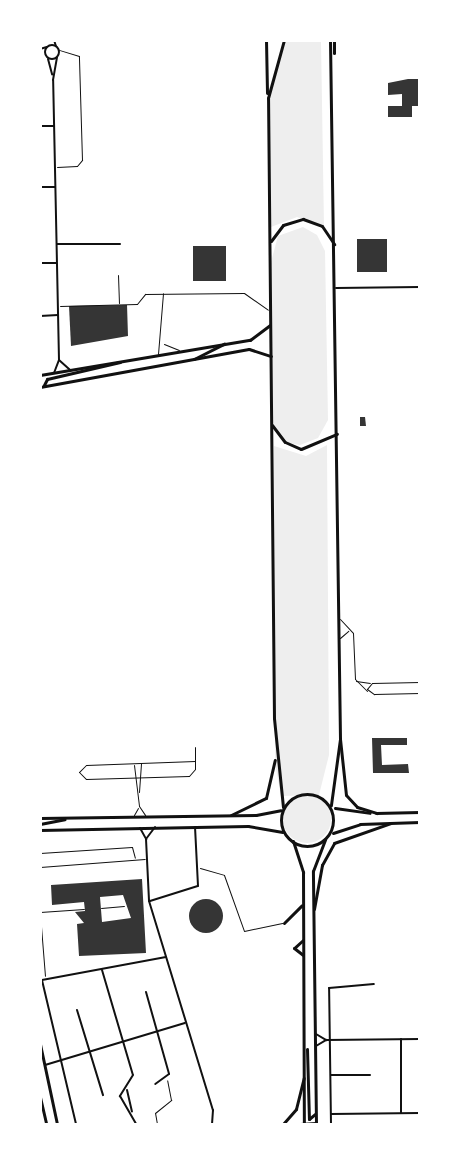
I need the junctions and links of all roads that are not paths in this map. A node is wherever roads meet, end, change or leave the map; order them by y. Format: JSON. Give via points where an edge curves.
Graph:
{"nodes":[{"id":1,"x":49,"y":40,"type":"edge"},
{"id":2,"x":54,"y":40,"type":"edge"},
{"id":3,"x":266,"y":40,"type":"edge"},
{"id":4,"x":284,"y":40,"type":"edge"},
{"id":5,"x":332,"y":40,"type":"edge"},
{"id":6,"x":57,"y":46,"type":"junction"},
{"id":7,"x":47,"y":47,"type":"junction"},
{"id":8,"x":40,"y":50,"type":"edge"},
{"id":9,"x":59,"y":50,"type":"junction"},
{"id":10,"x":40,"y":55,"type":"edge"},
{"id":11,"x":47,"y":57,"type":"junction"},
{"id":12,"x":57,"y":57,"type":"junction"},
{"id":13,"x":53,"y":80,"type":"junction"},
{"id":14,"x":268,"y":98,"type":"junction"},
{"id":15,"x":40,"y":126,"type":"edge"},
{"id":16,"x":54,"y":126,"type":"junction"},
{"id":17,"x":55,"y":167,"type":"junction"},
{"id":18,"x":40,"y":187,"type":"edge"},
{"id":19,"x":55,"y":187,"type":"junction"},
{"id":20,"x":270,"y":243,"type":"junction"},
{"id":21,"x":57,"y":244,"type":"junction"},
{"id":22,"x":120,"y":244,"type":"dead end"},
{"id":23,"x":335,"y":246,"type":"junction"},
{"id":24,"x":40,"y":263,"type":"edge"},
{"id":25,"x":57,"y":263,"type":"junction"},
{"id":26,"x":118,"y":275,"type":"dead end"},
{"id":27,"x":420,"y":287,"type":"edge"},
{"id":28,"x":336,"y":288,"type":"junction"},
{"id":29,"x":163,"y":293,"type":"junction"},
{"id":30,"x":119,"y":304,"type":"junction"},
{"id":31,"x":58,"y":306,"type":"junction"},
{"id":32,"x":271,"y":312,"type":"junction"},
{"id":33,"x":58,"y":315,"type":"junction"},
{"id":34,"x":40,"y":316,"type":"edge"},
{"id":35,"x":271,"y":324,"type":"junction"},
{"id":36,"x":163,"y":342,"type":"junction"},
{"id":37,"x":224,"y":344,"type":"junction"},
{"id":38,"x":181,"y":351,"type":"junction"},
{"id":39,"x":157,"y":355,"type":"junction"},
{"id":40,"x":271,"y":356,"type":"junction"},
{"id":41,"x":194,"y":359,"type":"junction"},
{"id":42,"x":59,"y":360,"type":"junction"},
{"id":43,"x":121,"y":361,"type":"junction"},
{"id":44,"x":70,"y":370,"type":"junction"},
{"id":45,"x":54,"y":373,"type":"junction"},
{"id":46,"x":40,"y":375,"type":"edge"},
{"id":47,"x":42,"y":386,"type":"edge"},
{"id":48,"x":272,"y":424,"type":"junction"},
{"id":49,"x":337,"y":434,"type":"junction"},
{"id":50,"x":339,"y":618,"type":"junction"},
{"id":51,"x":351,"y":630,"type":"junction"},
{"id":52,"x":339,"y":639,"type":"junction"},
{"id":53,"x":356,"y":681,"type":"junction"},
{"id":54,"x":420,"y":682,"type":"edge"},
{"id":55,"x":372,"y":683,"type":"junction"},
{"id":56,"x":369,"y":692,"type":"junction"},
{"id":57,"x":420,"y":693,"type":"edge"},
{"id":58,"x":340,"y":739,"type":"junction"},
{"id":59,"x":195,"y":747,"type":"dead end"},
{"id":60,"x":275,"y":760,"type":"junction"},
{"id":61,"x":195,"y":761,"type":"junction"},
{"id":62,"x":134,"y":763,"type":"junction"},
{"id":63,"x":141,"y":763,"type":"junction"},
{"id":64,"x":134,"y":777,"type":"junction"},
{"id":65,"x":141,"y":777,"type":"junction"},
{"id":66,"x":138,"y":794,"type":"junction"},
{"id":67,"x":139,"y":806,"type":"junction"},
{"id":68,"x":332,"y":806,"type":"junction"},
{"id":69,"x":282,"y":808,"type":"junction"},
{"id":70,"x":420,"y":812,"type":"edge"},
{"id":71,"x":377,"y":813,"type":"junction"},
{"id":72,"x":229,"y":816,"type":"junction"},
{"id":73,"x":40,"y":818,"type":"edge"},
{"id":74,"x":67,"y":818,"type":"junction"},
{"id":75,"x":130,"y":818,"type":"junction"},
{"id":76,"x":149,"y":818,"type":"junction"},
{"id":77,"x":420,"y":822,"type":"edge"},
{"id":78,"x":391,"y":823,"type":"junction"},
{"id":79,"x":40,"y":824,"type":"edge"},
{"id":80,"x":195,"y":826,"type":"junction"},
{"id":81,"x":155,"y":827,"type":"junction"},
{"id":82,"x":140,"y":828,"type":"junction"},
{"id":83,"x":40,"y":830,"type":"edge"},
{"id":84,"x":282,"y":832,"type":"junction"},
{"id":85,"x":332,"y":834,"type":"junction"},
{"id":86,"x":146,"y":839,"type":"junction"},
{"id":87,"x":325,"y":839,"type":"junction"},
{"id":88,"x":292,"y":841,"type":"junction"},
{"id":89,"x":40,"y":853,"type":"edge"},
{"id":90,"x":147,"y":859,"type":"junction"},
{"id":91,"x":135,"y":860,"type":"junction"},
{"id":92,"x":40,"y":867,"type":"edge"},
{"id":93,"x":198,"y":869,"type":"junction"},
{"id":94,"x":150,"y":903,"type":"junction"},
{"id":95,"x":303,"y":904,"type":"junction"},
{"id":96,"x":143,"y":905,"type":"dead end"},
{"id":97,"x":124,"y":906,"type":"dead end"},
{"id":98,"x":101,"y":908,"type":"dead end"},
{"id":99,"x":84,"y":909,"type":"dead end"},
{"id":100,"x":314,"y":909,"type":"junction"},
{"id":101,"x":40,"y":913,"type":"edge"},
{"id":102,"x":284,"y":923,"type":"joint"},
{"id":103,"x":304,"y":939,"type":"junction"},
{"id":104,"x":166,"y":957,"type":"junction"},
{"id":105,"x":304,"y":957,"type":"junction"},
{"id":106,"x":102,"y":970,"type":"junction"},
{"id":107,"x":45,"y":976,"type":"junction"},
{"id":108,"x":41,"y":984,"type":"edge"},
{"id":109,"x":374,"y":984,"type":"dead end"},
{"id":110,"x":146,"y":992,"type":"dead end"},
{"id":111,"x":77,"y":1010,"type":"dead end"},
{"id":112,"x":185,"y":1023,"type":"junction"},
{"id":113,"x":155,"y":1031,"type":"junction"},
{"id":114,"x":315,"y":1033,"type":"junction"},
{"id":115,"x":401,"y":1039,"type":"junction"},
{"id":116,"x":420,"y":1039,"type":"edge"},
{"id":117,"x":124,"y":1040,"type":"junction"},
{"id":118,"x":328,"y":1040,"type":"junction"},
{"id":119,"x":40,"y":1044,"type":"edge"},
{"id":120,"x":305,"y":1044,"type":"junction"},
{"id":121,"x":315,"y":1047,"type":"junction"},
{"id":122,"x":89,"y":1051,"type":"junction"},
{"id":123,"x":61,"y":1060,"type":"junction"},
{"id":124,"x":45,"y":1065,"type":"junction"},
{"id":125,"x":305,"y":1070,"type":"junction"},
{"id":126,"x":331,"y":1075,"type":"junction"},
{"id":127,"x":370,"y":1075,"type":"dead end"},
{"id":128,"x":167,"y":1080,"type":"junction"},
{"id":129,"x":155,"y":1084,"type":"dead end"},
{"id":130,"x":127,"y":1090,"type":"junction"},
{"id":131,"x":103,"y":1095,"type":"dead end"},
{"id":132,"x":40,"y":1096,"type":"edge"},
{"id":133,"x":132,"y":1112,"type":"junction"},
{"id":134,"x":316,"y":1112,"type":"junction"},
{"id":135,"x":402,"y":1113,"type":"junction"},
{"id":136,"x":420,"y":1113,"type":"edge"},
{"id":137,"x":331,"y":1114,"type":"junction"},
{"id":138,"x":303,"y":1124,"type":"edge"},
{"id":139,"x":316,"y":1124,"type":"edge"},
{"id":140,"x":46,"y":1125,"type":"edge"},
{"id":141,"x":57,"y":1125,"type":"edge"},
{"id":142,"x":76,"y":1125,"type":"edge"},
{"id":143,"x":136,"y":1125,"type":"edge"},
{"id":144,"x":157,"y":1125,"type":"edge"},
{"id":145,"x":212,"y":1125,"type":"edge"},
{"id":146,"x":283,"y":1125,"type":"edge"},
{"id":147,"x":331,"y":1125,"type":"edge"}],
"edges":[{"from":1,"to":7,"type":"street"},
{"from":2,"to":6,"type":"street"},
{"from":3,"to":14,"type":"main road"},
{"from":4,"to":14,"type":"main road"},
{"from":5,"to":23,"type":"main road"},
{"from":6,"to":7,"type":"street"},
{"from":6,"to":9,"type":"street"},
{"from":7,"to":8,"type":"street"},
{"from":7,"to":11,"type":"street"},
{"from":9,"to":12,"type":"street"},
{"from":9,"to":17,"type":"lane","via":[[75,52],[80,59],[82,160],[75,167]]},
{"from":10,"to":11,"type":"street"},
{"from":11,"to":12,"type":"street"},
{"from":11,"to":13,"type":"street"},
{"from":12,"to":13,"type":"street"},
{"from":13,"to":16,"type":"street"},
{"from":14,"to":20,"type":"main road"},
{"from":15,"to":16,"type":"street"},
{"from":16,"to":17,"type":"street"},
{"from":17,"to":19,"type":"street"},
{"from":18,"to":19,"type":"street"},
{"from":19,"to":21,"type":"street"},
{"from":20,"to":23,"type":"main road","via":[[283,225],[303,219],[322,226]]},
{"from":20,"to":32,"type":"main road"},
{"from":21,"to":22,"type":"street"},
{"from":21,"to":25,"type":"street"},
{"from":23,"to":28,"type":"main road"},
{"from":24,"to":25,"type":"street"},
{"from":25,"to":31,"type":"street"},
{"from":26,"to":30,"type":"lane"},
{"from":27,"to":28,"type":"street"},
{"from":28,"to":49,"type":"main road"},
{"from":29,"to":30,"type":"lane"},
{"from":29,"to":32,"type":"lane","via":[[250,293]]},
{"from":29,"to":36,"type":"lane"},
{"from":30,"to":31,"type":"lane"},
{"from":31,"to":33,"type":"street"},
{"from":32,"to":35,"type":"main road"},
{"from":33,"to":34,"type":"street"},
{"from":33,"to":42,"type":"street"},
{"from":35,"to":37,"type":"main road","via":[[257,337]]},
{"from":35,"to":40,"type":"main road"},
{"from":36,"to":38,"type":"lane"},
{"from":36,"to":39,"type":"lane"},
{"from":37,"to":38,"type":"main road"},
{"from":37,"to":41,"type":"main road"},
{"from":38,"to":39,"type":"main road"},
{"from":39,"to":43,"type":"main road"},
{"from":40,"to":41,"type":"main road","via":[[253,349]]},
{"from":40,"to":48,"type":"main road"},
{"from":41,"to":47,"type":"main road"},
{"from":42,"to":44,"type":"street"},
{"from":42,"to":45,"type":"street"},
{"from":43,"to":44,"type":"main road"},
{"from":43,"to":47,"type":"main road","via":[[47,379]]},
{"from":44,"to":45,"type":"main road"},
{"from":45,"to":46,"type":"main road"},
{"from":48,"to":49,"type":"main road","via":[[285,442],[301,449]]},
{"from":48,"to":60,"type":"main road"},
{"from":49,"to":50,"type":"main road"},
{"from":50,"to":51,"type":"lane"},
{"from":50,"to":52,"type":"main road"},
{"from":51,"to":52,"type":"lane"},
{"from":51,"to":53,"type":"lane"},
{"from":52,"to":58,"type":"main road"},
{"from":53,"to":55,"type":"lane"},
{"from":53,"to":56,"type":"lane"},
{"from":54,"to":55,"type":"lane"},
{"from":55,"to":56,"type":"lane"},
{"from":56,"to":57,"type":"lane"},
{"from":58,"to":68,"type":"main road"},
{"from":58,"to":71,"type":"main road","via":[[346,795],[357,807]]},
{"from":59,"to":61,"type":"lane"},
{"from":60,"to":69,"type":"main road"},
{"from":60,"to":72,"type":"main road","via":[[263,801]]},
{"from":61,"to":63,"type":"lane"},
{"from":61,"to":65,"type":"lane","via":[[189,776]]},
{"from":62,"to":63,"type":"lane"},
{"from":62,"to":64,"type":"lane"},
{"from":62,"to":64,"type":"lane","via":[[86,765],[78,772],[84,778]]},
{"from":63,"to":65,"type":"lane"},
{"from":64,"to":65,"type":"lane"},
{"from":64,"to":66,"type":"lane"},
{"from":65,"to":66,"type":"lane"},
{"from":66,"to":67,"type":"lane"},
{"from":67,"to":75,"type":"lane"},
{"from":67,"to":76,"type":"lane"},
{"from":68,"to":69,"type":"main road","via":[[308,796]]},
{"from":68,"to":71,"type":"main road"},
{"from":68,"to":85,"type":"main road"},
{"from":69,"to":72,"type":"main road"},
{"from":69,"to":84,"type":"main road"},
{"from":70,"to":71,"type":"main road"},
{"from":72,"to":76,"type":"main road"},
{"from":73,"to":74,"type":"main road"},
{"from":74,"to":75,"type":"main road"},
{"from":74,"to":79,"type":"main road"},
{"from":75,"to":76,"type":"main road"},
{"from":77,"to":78,"type":"main road"},
{"from":78,"to":85,"type":"main road","via":[[360,824]]},
{"from":78,"to":100,"type":"main road","via":[[334,843],[322,865]]},
{"from":80,"to":81,"type":"main road"},
{"from":80,"to":84,"type":"main road","via":[[248,826]]},
{"from":80,"to":93,"type":"street"},
{"from":81,"to":82,"type":"main road"},
{"from":81,"to":86,"type":"street"},
{"from":82,"to":83,"type":"main road"},
{"from":82,"to":86,"type":"street"},
{"from":84,"to":88,"type":"main road"},
{"from":85,"to":87,"type":"main road"},
{"from":86,"to":90,"type":"street"},
{"from":87,"to":88,"type":"main road"},
{"from":87,"to":100,"type":"main road","via":[[314,864]]},
{"from":88,"to":95,"type":"main road","via":[[303,865]]},
{"from":89,"to":91,"type":"lane","via":[[132,847]]},
{"from":90,"to":91,"type":"lane"},
{"from":90,"to":94,"type":"street"},
{"from":91,"to":92,"type":"lane"},
{"from":93,"to":94,"type":"street","via":[[195,889]]},
{"from":93,"to":102,"type":"lane","via":[[224,874],[244,931]]},
{"from":94,"to":96,"type":"lane"},
{"from":94,"to":104,"type":"street"},
{"from":95,"to":102,"type":"main road"},
{"from":95,"to":103,"type":"main road"},
{"from":97,"to":98,"type":"lane"},
{"from":99,"to":101,"type":"lane"},
{"from":100,"to":114,"type":"main road"},
{"from":101,"to":107,"type":"lane"},
{"from":103,"to":105,"type":"main road"},
{"from":103,"to":105,"type":"main road","via":[[294,948]]},
{"from":104,"to":106,"type":"street"},
{"from":104,"to":112,"type":"street"},
{"from":105,"to":120,"type":"main road"},
{"from":106,"to":107,"type":"street"},
{"from":106,"to":117,"type":"street"},
{"from":107,"to":108,"type":"street"},
{"from":108,"to":123,"type":"street"},
{"from":109,"to":118,"type":"street","via":[[330,987]]},
{"from":110,"to":113,"type":"street"},
{"from":111,"to":122,"type":"street"},
{"from":112,"to":113,"type":"street"},
{"from":112,"to":145,"type":"street","via":[[213,1114]]},
{"from":113,"to":117,"type":"street"},
{"from":113,"to":128,"type":"street"},
{"from":114,"to":118,"type":"street"},
{"from":114,"to":121,"type":"main road"},
{"from":115,"to":116,"type":"street"},
{"from":115,"to":118,"type":"street"},
{"from":115,"to":135,"type":"street"},
{"from":117,"to":122,"type":"street"},
{"from":117,"to":130,"type":"street","via":[[133,1075]]},
{"from":118,"to":121,"type":"street"},
{"from":118,"to":126,"type":"street"},
{"from":119,"to":124,"type":"main road"},
{"from":120,"to":125,"type":"main road"},
{"from":120,"to":134,"type":"main road","via":[[309,1119]]},
{"from":121,"to":134,"type":"main road"},
{"from":122,"to":123,"type":"street"},
{"from":122,"to":131,"type":"street"},
{"from":123,"to":124,"type":"street"},
{"from":123,"to":142,"type":"street"},
{"from":124,"to":141,"type":"main road"},
{"from":125,"to":138,"type":"main road"},
{"from":125,"to":146,"type":"main road","via":[[296,1110]]},
{"from":126,"to":127,"type":"street"},
{"from":126,"to":137,"type":"street"},
{"from":128,"to":129,"type":"street"},
{"from":128,"to":144,"type":"lane","via":[[171,1100],[155,1113]]},
{"from":130,"to":133,"type":"street"},
{"from":130,"to":133,"type":"street","via":[[120,1096],[125,1112]]},
{"from":132,"to":140,"type":"main road"},
{"from":133,"to":143,"type":"street"},
{"from":134,"to":139,"type":"main road"},
{"from":135,"to":136,"type":"street"},
{"from":135,"to":137,"type":"street"},
{"from":137,"to":147,"type":"street"},
{"from":138,"to":139,"type":"main road"}]}
